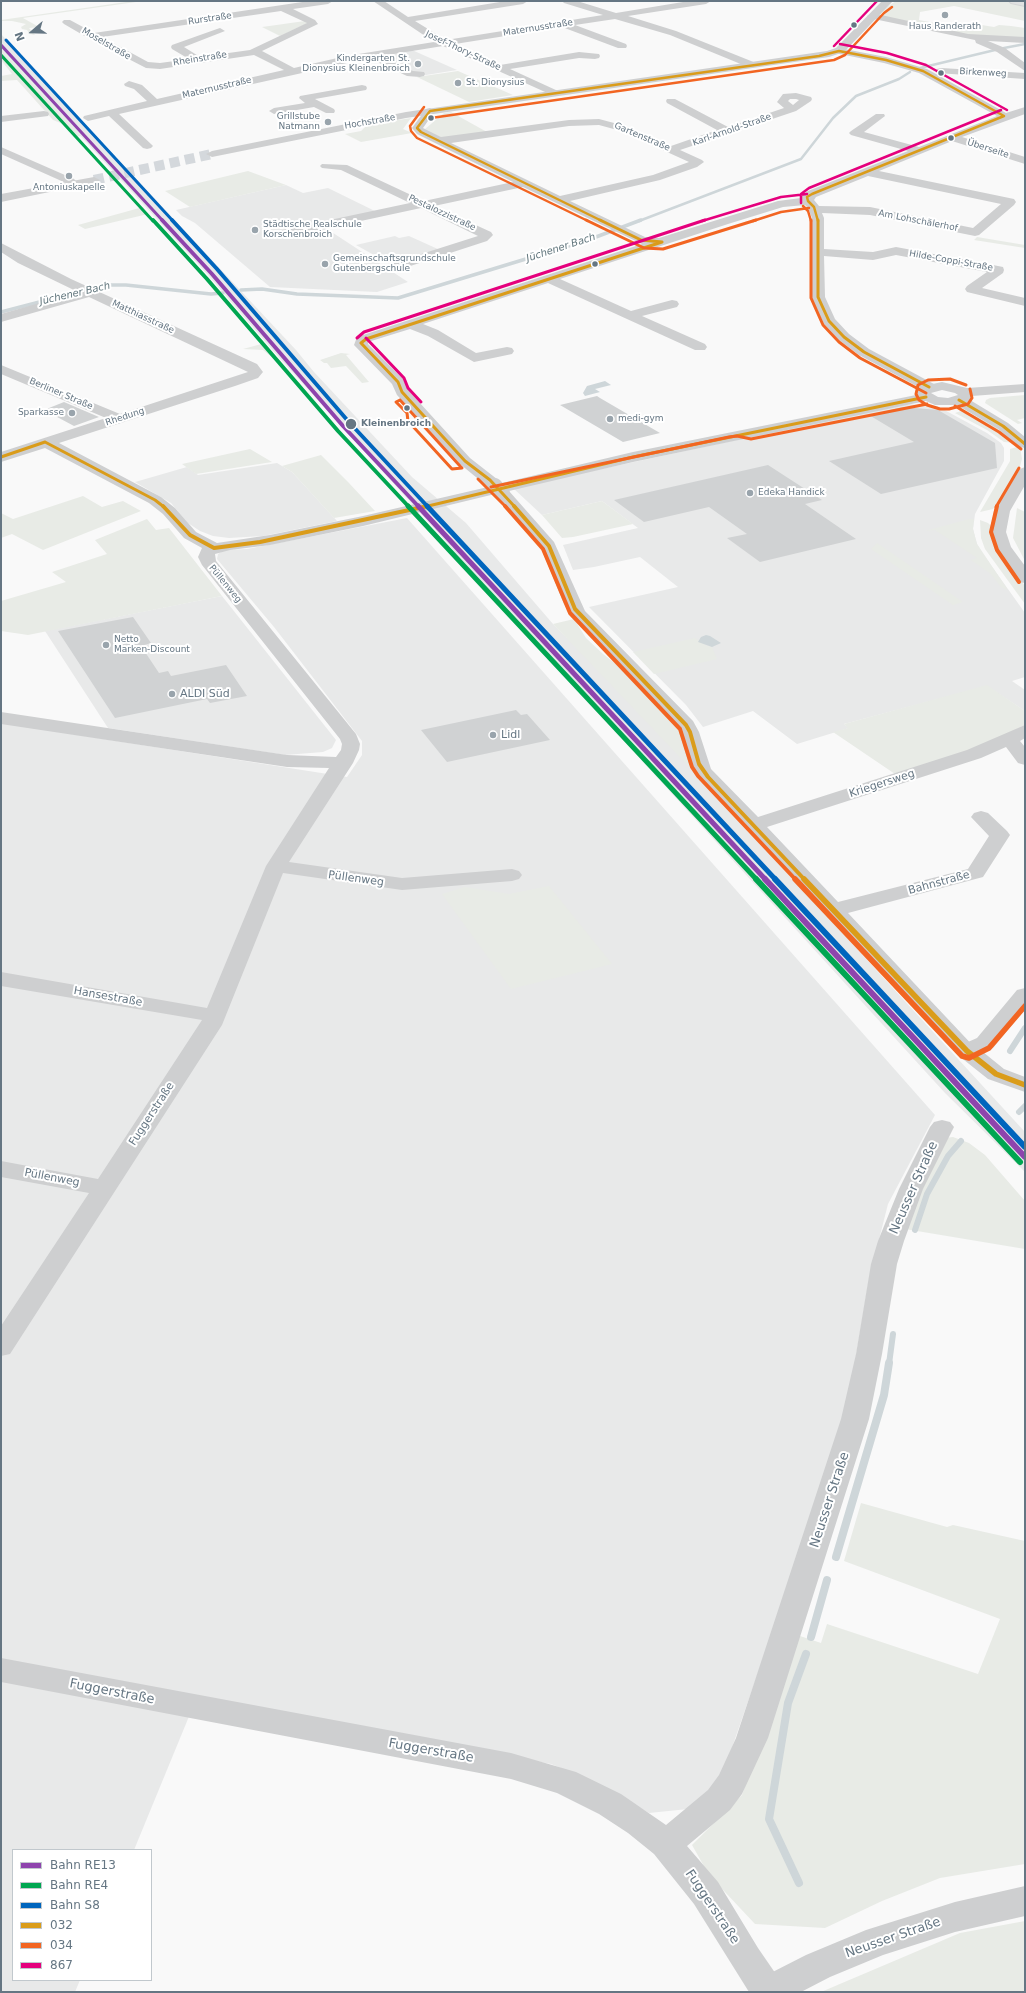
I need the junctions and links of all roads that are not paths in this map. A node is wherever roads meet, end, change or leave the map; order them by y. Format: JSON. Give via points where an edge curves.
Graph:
{"nodes":[{"id":1,"x":328,"y":1,"type":"edge"},
{"id":2,"x":378,"y":1,"type":"edge"},
{"id":3,"x":523,"y":1,"type":"edge"},
{"id":4,"x":567,"y":1,"type":"edge"},
{"id":5,"x":700,"y":1,"type":"edge"},
{"id":6,"x":888,"y":1,"type":"edge"},
{"id":7,"x":1014,"y":1,"type":"edge"},
{"id":8,"x":1025,"y":3,"type":"edge"},
{"id":9,"x":283,"y":8,"type":"junction"},
{"id":10,"x":616,"y":15,"type":"junction"},
{"id":11,"x":872,"y":16,"type":"junction"},
{"id":12,"x":406,"y":20,"type":"junction"},
{"id":13,"x":67,"y":22,"type":"dead end"},
{"id":14,"x":562,"y":24,"type":"junction"},
{"id":15,"x":220,"y":31,"type":"dead end"},
{"id":16,"x":91,"y":36,"type":"junction"},
{"id":17,"x":965,"y":36,"type":"junction"},
{"id":18,"x":1025,"y":40,"type":"edge"},
{"id":19,"x":443,"y":43,"type":"junction"},
{"id":20,"x":622,"y":46,"type":"dead end"},
{"id":21,"x":838,"y":51,"type":"junction"},
{"id":22,"x":254,"y":52,"type":"junction"},
{"id":23,"x":370,"y":55,"type":"junction"},
{"id":24,"x":595,"y":56,"type":"dead end"},
{"id":25,"x":198,"y":60,"type":"junction"},
{"id":26,"x":146,"y":65,"type":"joint"},
{"id":27,"x":317,"y":65,"type":"junction"},
{"id":28,"x":752,"y":65,"type":"junction"},
{"id":29,"x":499,"y":68,"type":"junction"},
{"id":30,"x":1025,"y":68,"type":"edge"},
{"id":31,"x":293,"y":71,"type":"junction"},
{"id":32,"x":941,"y":71,"type":"dead end"},
{"id":33,"x":330,"y":72,"type":"dead end"},
{"id":34,"x":420,"y":74,"type":"dead end"},
{"id":35,"x":1025,"y":76,"type":"edge"},
{"id":36,"x":343,"y":79,"type":"dead end"},
{"id":37,"x":129,"y":84,"type":"dead end"},
{"id":38,"x":362,"y":88,"type":"junction"},
{"id":39,"x":374,"y":93,"type":"dead end"},
{"id":40,"x":554,"y":93,"type":"junction"},
{"id":41,"x":671,"y":101,"type":"dead end"},
{"id":42,"x":155,"y":103,"type":"junction"},
{"id":43,"x":315,"y":104,"type":"junction"},
{"id":44,"x":792,"y":109,"type":"dead end"},
{"id":45,"x":1025,"y":110,"type":"edge"},
{"id":46,"x":274,"y":111,"type":"dead end"},
{"id":47,"x":330,"y":111,"type":"dead end"},
{"id":48,"x":430,"y":112,"type":"junction"},
{"id":49,"x":112,"y":113,"type":"junction"},
{"id":50,"x":44,"y":114,"type":"dead end"},
{"id":51,"x":880,"y":116,"type":"dead end"},
{"id":52,"x":1004,"y":116,"type":"junction"},
{"id":53,"x":88,"y":118,"type":"dead end"},
{"id":54,"x":1,"y":119,"type":"edge"},
{"id":55,"x":727,"y":131,"type":"junction"},
{"id":56,"x":951,"y":137,"type":"junction"},
{"id":57,"x":440,"y":142,"type":"junction"},
{"id":58,"x":147,"y":146,"type":"dead end"},
{"id":59,"x":1,"y":150,"type":"edge"},
{"id":60,"x":672,"y":150,"type":"junction"},
{"id":61,"x":918,"y":150,"type":"junction"},
{"id":62,"x":212,"y":154,"type":"tunnel mouth"},
{"id":63,"x":1025,"y":161,"type":"edge"},
{"id":64,"x":326,"y":166,"type":"dead end"},
{"id":65,"x":867,"y":172,"type":"junction"},
{"id":66,"x":94,"y":180,"type":"tunnel mouth"},
{"id":67,"x":70,"y":181,"type":"tunnel mouth"},
{"id":68,"x":524,"y":183,"type":"junction"},
{"id":69,"x":1,"y":198,"type":"edge"},
{"id":70,"x":558,"y":200,"type":"junction"},
{"id":71,"x":424,"y":204,"type":"junction"},
{"id":72,"x":811,"y":205,"type":"junction"},
{"id":73,"x":282,"y":234,"type":"dead end"},
{"id":74,"x":662,"y":242,"type":"junction"},
{"id":75,"x":1,"y":247,"type":"edge"},
{"id":76,"x":817,"y":252,"type":"junction"},
{"id":77,"x":394,"y":267,"type":"dead end"},
{"id":78,"x":549,"y":279,"type":"junction"},
{"id":79,"x":89,"y":293,"type":"junction"},
{"id":80,"x":1025,"y":302,"type":"edge"},
{"id":81,"x":672,"y":304,"type":"dead end"},
{"id":82,"x":630,"y":315,"type":"junction"},
{"id":83,"x":1,"y":318,"type":"edge"},
{"id":84,"x":410,"y":324,"type":"junction"},
{"id":85,"x":700,"y":346,"type":"dead end"},
{"id":86,"x":507,"y":351,"type":"dead end"},
{"id":87,"x":1,"y":369,"type":"edge"},
{"id":88,"x":250,"y":376,"type":"joint"},
{"id":89,"x":1025,"y":388,"type":"edge"},
{"id":90,"x":928,"y":392,"type":"junction"},
{"id":91,"x":961,"y":396,"type":"junction"},
{"id":92,"x":120,"y":419,"type":"junction"},
{"id":93,"x":750,"y":432,"type":"junction"},
{"id":94,"x":45,"y":442,"type":"junction"},
{"id":95,"x":1025,"y":444,"type":"edge"},
{"id":96,"x":1,"y":457,"type":"edge"},
{"id":97,"x":1025,"y":472,"type":"edge"},
{"id":98,"x":496,"y":486,"type":"junction"},
{"id":99,"x":214,"y":548,"type":"junction"},
{"id":100,"x":1025,"y":578,"type":"edge"},
{"id":101,"x":1,"y":718,"type":"edge"},
{"id":102,"x":1017,"y":735,"type":"edge"},
{"id":103,"x":1025,"y":759,"type":"edge"},
{"id":104,"x":343,"y":763,"type":"junction"},
{"id":105,"x":981,"y":817,"type":"dead end"},
{"id":106,"x":754,"y":825,"type":"junction"},
{"id":107,"x":276,"y":866,"type":"junction"},
{"id":108,"x":512,"y":876,"type":"dead end"},
{"id":109,"x":833,"y":910,"type":"junction"},
{"id":110,"x":1,"y":979,"type":"edge"},
{"id":111,"x":1025,"y":995,"type":"edge"},
{"id":112,"x":215,"y":1016,"type":"junction"},
{"id":113,"x":967,"y":1051,"type":"junction"},
{"id":114,"x":1025,"y":1085,"type":"edge"},
{"id":115,"x":942,"y":1127,"type":"dead end"},
{"id":116,"x":1,"y":1169,"type":"edge"},
{"id":117,"x":103,"y":1188,"type":"junction"},
{"id":118,"x":1,"y":1347,"type":"edge"},
{"id":119,"x":1,"y":1670,"type":"edge"},
{"id":120,"x":666,"y":1844,"type":"junction"},
{"id":121,"x":1025,"y":1901,"type":"edge"},
{"id":122,"x":768,"y":1992,"type":"edge"}],
"edges":[{"from":1,"to":9,"type":"street","name":"Rurstraße"},
{"from":2,"to":12,"type":"street","name":"Josef-Thory-Straße"},
{"from":3,"to":12,"type":"street"},
{"from":4,"to":10,"type":"street"},
{"from":5,"to":10,"type":"street","name":"Maternusstraße"},
{"from":6,"to":11,"type":"street"},
{"from":7,"to":8,"type":"main road"},
{"from":9,"to":16,"type":"street","name":"Rurstraße"},
{"from":9,"to":22,"type":"street","name":"Rheinstraße","via":[[313,24],[255,49]]},
{"from":10,"to":14,"type":"street","name":"Maternusstraße"},
{"from":10,"to":28,"type":"street","via":[[687,38]]},
{"from":11,"to":17,"type":"street"},
{"from":11,"to":21,"type":"street"},
{"from":12,"to":19,"type":"street","name":"Josef-Thory-Straße"},
{"from":13,"to":16,"type":"street","name":"Moselstraße"},
{"from":14,"to":19,"type":"street","name":"Maternusstraße"},
{"from":14,"to":20,"type":"street"},
{"from":15,"to":25,"type":"street","via":[[176,47]]},
{"from":16,"to":26,"type":"street","name":"Moselstraße"},
{"from":17,"to":18,"type":"street"},
{"from":17,"to":30,"type":"street","via":[[1001,50]]},
{"from":19,"to":23,"type":"street","name":"Maternusstraße"},
{"from":19,"to":29,"type":"street","name":"Josef-Thory-Straße"},
{"from":21,"to":28,"type":"street","name":"Hochstraße"},
{"from":21,"to":52,"type":"street","via":[[923,71]]},
{"from":22,"to":25,"type":"street","name":"Rheinstraße"},
{"from":22,"to":31,"type":"street"},
{"from":23,"to":27,"type":"street","name":"Maternusstraße"},
{"from":23,"to":34,"type":"street","via":[[411,74]]},
{"from":24,"to":29,"type":"street","via":[[579,55]]},
{"from":25,"to":26,"type":"street","name":"Rheinstraße","via":[[160,66]]},
{"from":27,"to":31,"type":"street","name":"Maternusstraße"},
{"from":27,"to":33,"type":"street"},
{"from":28,"to":40,"type":"street","name":"Hochstraße"},
{"from":29,"to":40,"type":"street","name":"Josef-Thory-Straße"},
{"from":31,"to":42,"type":"street","name":"Maternusstraße"},
{"from":32,"to":35,"type":"street","name":"Birkenweg"},
{"from":36,"to":38,"type":"street"},
{"from":37,"to":42,"type":"street","via":[[138,87]]},
{"from":38,"to":39,"type":"street"},
{"from":38,"to":43,"type":"street","via":[[304,98]]},
{"from":40,"to":48,"type":"street","name":"Hochstraße"},
{"from":41,"to":55,"type":"street"},
{"from":42,"to":49,"type":"street","name":"Maternusstraße"},
{"from":43,"to":46,"type":"street"},
{"from":43,"to":47,"type":"street"},
{"from":44,"to":55,"type":"street","name":"Karl-Arnold-Straße"},
{"from":45,"to":52,"type":"street"},
{"from":48,"to":57,"type":"street","via":[[417,129]]},
{"from":48,"to":62,"type":"street","name":"Hochstraße"},
{"from":49,"to":53,"type":"street","name":"Maternusstraße"},
{"from":49,"to":58,"type":"street"},
{"from":50,"to":54,"type":"street"},
{"from":51,"to":61,"type":"street","via":[[855,133]]},
{"from":52,"to":56,"type":"street"},
{"from":55,"to":60,"type":"street","name":"Karl-Arnold-Straße"},
{"from":56,"to":61,"type":"street"},
{"from":56,"to":63,"type":"street","name":"Überseite"},
{"from":57,"to":60,"type":"street","name":"Gartenstraße","via":[[562,124],[593,122],[617,126]]},
{"from":57,"to":68,"type":"street"},
{"from":59,"to":67,"type":"street"},
{"from":60,"to":70,"type":"street","name":"Gartenstraße","via":[[698,163],[656,178]]},
{"from":61,"to":65,"type":"street"},
{"from":64,"to":71,"type":"street","name":"Pestalozzistraße","via":[[343,167]]},
{"from":65,"to":72,"type":"street","via":[[811,195],[808,198]]},
{"from":65,"to":72,"type":"street","name":"Am Lohschälerhof","via":[[1010,202],[974,232],[873,212]]},
{"from":66,"to":69,"type":"street"},
{"from":68,"to":70,"type":"street"},
{"from":68,"to":71,"type":"street"},
{"from":70,"to":74,"type":"street","via":[[646,242]]},
{"from":71,"to":73,"type":"street"},
{"from":71,"to":77,"type":"street","name":"Pestalozzistraße","via":[[488,236]]},
{"from":72,"to":74,"type":"street","via":[[782,204]]},
{"from":72,"to":76,"type":"street","via":[[818,218]]},
{"from":74,"to":78,"type":"street"},
{"from":75,"to":79,"type":"street","name":"Matthiasstraße"},
{"from":76,"to":80,"type":"street","name":"Hilde-Coppi-Straße","via":[[869,256],[896,251],[998,270],[972,289]]},
{"from":76,"to":90,"type":"street","via":[[818,300],[832,324],[844,337],[867,354]]},
{"from":78,"to":82,"type":"street"},
{"from":78,"to":84,"type":"street"},
{"from":79,"to":83,"type":"street"},
{"from":79,"to":88,"type":"street","name":"Matthiasstraße","via":[[252,367],[256,372]]},
{"from":81,"to":82,"type":"street"},
{"from":82,"to":85,"type":"street"},
{"from":84,"to":86,"type":"street","via":[[433,333],[474,358]]},
{"from":84,"to":98,"type":"street","via":[[361,343],[465,461]]},
{"from":87,"to":92,"type":"street","name":"Berliner Straße"},
{"from":88,"to":92,"type":"street","name":"Rhedung"},
{"from":89,"to":91,"type":"street"},
{"from":90,"to":91,"type":"street","via":[[949,386]]},
{"from":90,"to":93,"type":"street"},
{"from":91,"to":95,"type":"street"},
{"from":92,"to":94,"type":"street","name":"Rhedung"},
{"from":93,"to":98,"type":"street","via":[[728,430]]},
{"from":93,"to":99,"type":"street","via":[[356,522],[265,541]]},
{"from":94,"to":96,"type":"street","name":"Rhedung"},
{"from":94,"to":99,"type":"street","name":"Püllenweg","via":[[155,500],[169,511],[190,535]]},
{"from":97,"to":100,"type":"street","via":[[1002,511],[998,532],[1005,550]]},
{"from":98,"to":106,"type":"street","via":[[546,542],[578,613],[686,724],[701,768]]},
{"from":99,"to":104,"type":"street","name":"Püllenweg","via":[[206,554],[208,562],[349,738],[351,747]]},
{"from":101,"to":104,"type":"street","via":[[287,761]]},
{"from":102,"to":103,"type":"street","name":"Kriegersweg"},
{"from":102,"to":106,"type":"street","name":"Kriegersweg","via":[[974,754]]},
{"from":104,"to":107,"type":"street","name":"Püllenweg"},
{"from":105,"to":109,"type":"street","name":"Bahnstraße","via":[[1000,835],[976,873]]},
{"from":106,"to":109,"type":"street"},
{"from":107,"to":108,"type":"street","name":"Püllenweg","via":[[402,884]]},
{"from":107,"to":112,"type":"street","name":"Fuggerstraße"},
{"from":109,"to":113,"type":"street"},
{"from":110,"to":112,"type":"street","name":"Hansestraße"},
{"from":111,"to":113,"type":"street","via":[[985,1044]]},
{"from":112,"to":117,"type":"street","name":"Fuggerstraße"},
{"from":113,"to":114,"type":"street","via":[[996,1074]]},
{"from":115,"to":120,"type":"street","name":"Neusser Straße","via":[[911,1189],[891,1241],[884,1264],[855,1419],[752,1738],[731,1784],[719,1800]]},
{"from":116,"to":117,"type":"street","name":"Püllenweg"},
{"from":117,"to":118,"type":"street","name":"Fuggerstraße"},
{"from":119,"to":120,"type":"street","name":"Fuggerstraße","via":[[539,1773],[571,1784],[610,1804]]},
{"from":120,"to":122,"type":"street","name":"Fuggerstraße","via":[[706,1893]]},
{"from":121,"to":122,"type":"street","name":"Neusser Straße","via":[[955,1917],[878,1941],[818,1966]]}]}
